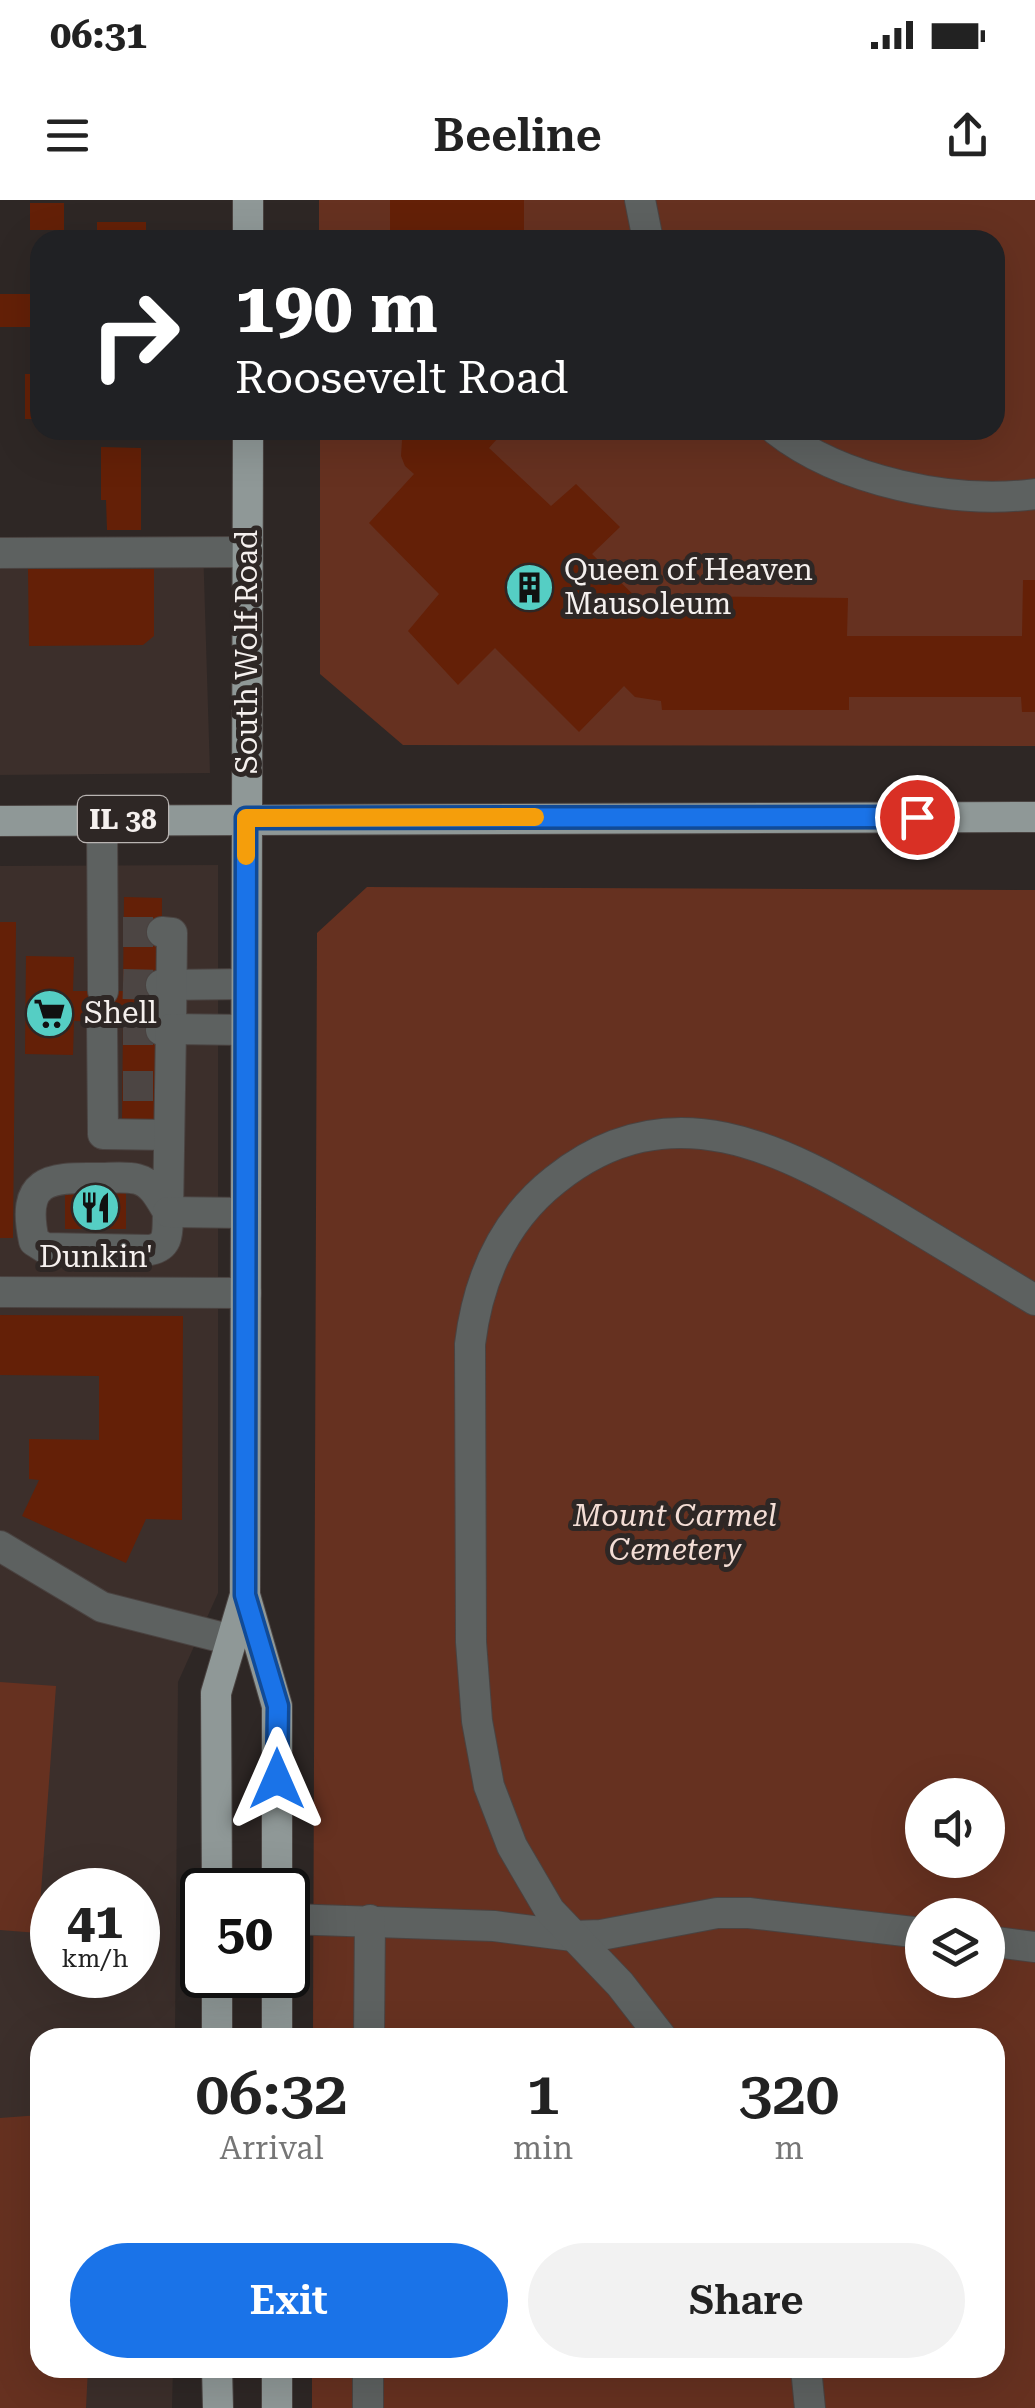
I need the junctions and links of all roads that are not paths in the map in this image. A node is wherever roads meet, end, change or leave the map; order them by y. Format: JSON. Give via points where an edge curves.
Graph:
{"nodes":[{"id":1,"x":248,"y":200,"type":"edge"},
{"id":2,"x":640,"y":200,"type":"edge"},
{"id":3,"x":248,"y":230,"type":"edge"},
{"id":4,"x":646,"y":230,"type":"edge"},
{"id":5,"x":248,"y":440,"type":"edge"},
{"id":6,"x":788,"y":440,"type":"edge"},
{"id":7,"x":1035,"y":494,"type":"edge"},
{"id":8,"x":247,"y":552,"type":"junction"},
{"id":9,"x":0,"y":553,"type":"edge"},
{"id":10,"x":1035,"y":817,"type":"edge"},
{"id":11,"x":246,"y":818,"type":"junction"},
{"id":12,"x":102,"y":820,"type":"junction"},
{"id":13,"x":0,"y":821,"type":"edge"},
{"id":14,"x":162,"y":932,"type":"dead end"},
{"id":15,"x":246,"y":984,"type":"junction"},
{"id":16,"x":166,"y":985,"type":"junction"},
{"id":17,"x":110,"y":986,"type":"dead end"},
{"id":18,"x":109,"y":1027,"type":"dead end"},
{"id":19,"x":166,"y":1030,"type":"junction"},
{"id":20,"x":246,"y":1030,"type":"junction"},
{"id":21,"x":169,"y":1135,"type":"junction"},
{"id":22,"x":246,"y":1213,"type":"junction"},
{"id":23,"x":0,"y":1292,"type":"edge"},
{"id":24,"x":246,"y":1294,"type":"junction"},
{"id":25,"x":1035,"y":1300,"type":"edge"},
{"id":26,"x":0,"y":1546,"type":"edge"},
{"id":27,"x":245,"y":1595,"type":"junction"},
{"id":28,"x":232,"y":1640,"type":"junction"},
{"id":29,"x":217,"y":1868,"type":"edge"},
{"id":30,"x":277,"y":1868,"type":"edge"},
{"id":31,"x":310,"y":1919,"type":"edge"},
{"id":32,"x":370,"y":1920,"type":"junction"},
{"id":33,"x":905,"y":1931,"type":"edge"},
{"id":34,"x":573,"y":1936,"type":"junction"},
{"id":35,"x":1005,"y":1943,"type":"edge"},
{"id":36,"x":1035,"y":1947,"type":"edge"},
{"id":37,"x":217,"y":1998,"type":"edge"},
{"id":38,"x":277,"y":1998,"type":"edge"},
{"id":39,"x":217,"y":2028,"type":"edge"},
{"id":40,"x":277,"y":2028,"type":"edge"},
{"id":41,"x":369,"y":2028,"type":"edge"},
{"id":42,"x":654,"y":2028,"type":"edge"},
{"id":43,"x":218,"y":2378,"type":"edge"},
{"id":44,"x":276,"y":2378,"type":"edge"},
{"id":45,"x":368,"y":2378,"type":"edge"},
{"id":46,"x":807,"y":2378,"type":"edge"},
{"id":47,"x":218,"y":2408,"type":"edge"},
{"id":48,"x":276,"y":2408,"type":"edge"},
{"id":49,"x":368,"y":2408,"type":"edge"},
{"id":50,"x":810,"y":2408,"type":"edge"}],
"edges":[{"from":1,"to":3,"type":"main road"},
{"from":2,"to":4,"type":"lane"},
{"from":5,"to":8,"type":"main road","name":"South Wolf Road"},
{"from":6,"to":7,"type":"lane","via":[[905,486]]},
{"from":8,"to":9,"type":"lane"},
{"from":8,"to":11,"type":"main road","name":"South Wolf Road"},
{"from":10,"to":11,"type":"main road","number":"IL 38"},
{"from":11,"to":12,"type":"main road","number":"IL 38"},
{"from":11,"to":15,"type":"main road","name":"South Wolf Road"},
{"from":12,"to":13,"type":"main road","number":"IL 38"},
{"from":12,"to":17,"type":"lane","via":[[113,931]]},
{"from":14,"to":16,"type":"lane","via":[[172,933]]},
{"from":15,"to":16,"type":"lane"},
{"from":15,"to":20,"type":"main road","name":"South Wolf Road"},
{"from":16,"to":19,"type":"lane"},
{"from":18,"to":21,"type":"lane","via":[[113,1086],[103,1134]]},
{"from":19,"to":20,"type":"lane"},
{"from":19,"to":21,"type":"lane"},
{"from":20,"to":22,"type":"main road","name":"South Wolf Road"},
{"from":21,"to":22,"type":"lane","via":[[168,1212]]},
{"from":22,"to":24,"type":"main road","name":"South Wolf Road"},
{"from":23,"to":24,"type":"lane"},
{"from":24,"to":27,"type":"main road","name":"South Wolf Road"},
{"from":25,"to":34,"type":"lane","via":[[824,1176],[722,1135],[632,1137],[572,1166],[526,1206],[493,1256],[474,1314],[471,1642],[482,1755],[499,1816],[550,1911]]},
{"from":26,"to":28,"type":"lane","via":[[102,1607]]},
{"from":27,"to":28,"type":"main road","name":"South Wolf Road"},
{"from":27,"to":30,"type":"main road","name":"South Wolf Road","via":[[278,1706]]},
{"from":28,"to":29,"type":"main road","name":"South Wolf Road","via":[[216,1693]]},
{"from":31,"to":32,"type":"lane"},
{"from":32,"to":34,"type":"lane"},
{"from":32,"to":41,"type":"lane"},
{"from":33,"to":34,"type":"lane","via":[[718,1913]]},
{"from":34,"to":42,"type":"lane"},
{"from":35,"to":36,"type":"lane"},
{"from":37,"to":39,"type":"main road"},
{"from":38,"to":40,"type":"main road"},
{"from":43,"to":47,"type":"main road"},
{"from":44,"to":48,"type":"main road"},
{"from":45,"to":49,"type":"lane"},
{"from":46,"to":50,"type":"lane"}]}
